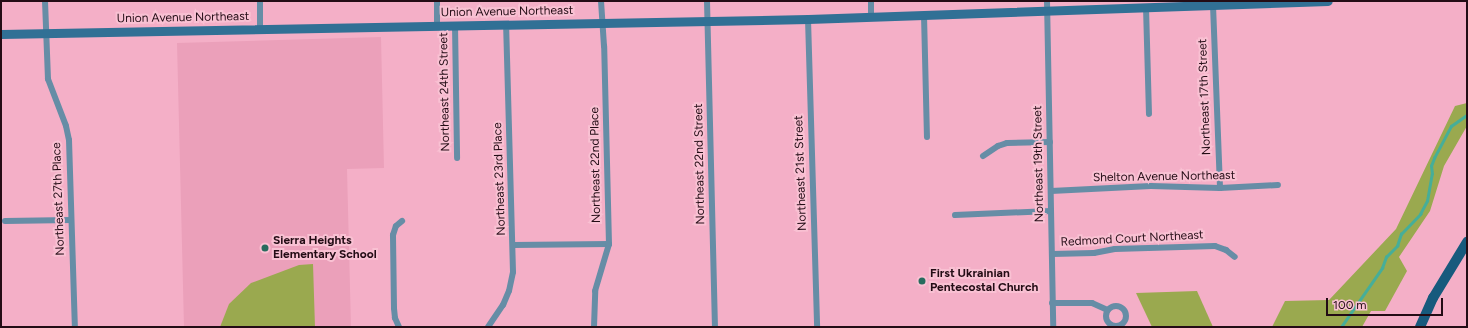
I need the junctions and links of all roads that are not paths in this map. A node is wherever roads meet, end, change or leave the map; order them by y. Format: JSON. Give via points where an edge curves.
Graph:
{"nodes":[{"id":1,"x":45,"y":1,"type":"edge"},
{"id":2,"x":260,"y":1,"type":"edge"},
{"id":3,"x":436,"y":1,"type":"edge"},
{"id":4,"x":601,"y":1,"type":"edge"},
{"id":5,"x":707,"y":1,"type":"edge"},
{"id":6,"x":871,"y":1,"type":"edge"},
{"id":7,"x":1047,"y":1,"type":"edge"},
{"id":8,"x":1328,"y":1,"type":"edge"},
{"id":9,"x":1230,"y":3,"type":"edge"},
{"id":10,"x":1213,"y":6,"type":"junction"},
{"id":11,"x":1146,"y":7,"type":"junction"},
{"id":12,"x":1047,"y":11,"type":"junction"},
{"id":13,"x":924,"y":15,"type":"junction"},
{"id":14,"x":871,"y":17,"type":"junction"},
{"id":15,"x":808,"y":19,"type":"junction"},
{"id":16,"x":707,"y":21,"type":"junction"},
{"id":17,"x":601,"y":23,"type":"junction"},
{"id":18,"x":506,"y":24,"type":"junction"},
{"id":19,"x":437,"y":25,"type":"junction"},
{"id":20,"x":455,"y":25,"type":"junction"},
{"id":21,"x":260,"y":29,"type":"junction"},
{"id":22,"x":46,"y":32,"type":"junction"},
{"id":23,"x":1,"y":34,"type":"edge"},
{"id":24,"x":1149,"y":114,"type":"dead end"},
{"id":25,"x":927,"y":137,"type":"dead end"},
{"id":26,"x":1050,"y":142,"type":"junction"},
{"id":27,"x":983,"y":156,"type":"dead end"},
{"id":28,"x":457,"y":158,"type":"dead end"},
{"id":29,"x":1278,"y":185,"type":"dead end"},
{"id":30,"x":1220,"y":188,"type":"junction"},
{"id":31,"x":1050,"y":191,"type":"junction"},
{"id":32,"x":1051,"y":212,"type":"junction"},
{"id":33,"x":955,"y":215,"type":"dead end"},
{"id":34,"x":71,"y":220,"type":"junction"},
{"id":35,"x":5,"y":221,"type":"dead end"},
{"id":36,"x":402,"y":221,"type":"dead end"},
{"id":37,"x":1467,"y":242,"type":"edge"},
{"id":38,"x":609,"y":244,"type":"junction"},
{"id":39,"x":513,"y":245,"type":"junction"},
{"id":40,"x":1052,"y":254,"type":"junction"},
{"id":41,"x":1234,"y":257,"type":"dead end"},
{"id":42,"x":1052,"y":303,"type":"junction"},
{"id":43,"x":1108,"y":310,"type":"dead end"},
{"id":44,"x":75,"y":327,"type":"edge"},
{"id":45,"x":400,"y":327,"type":"edge"},
{"id":46,"x":488,"y":327,"type":"edge"},
{"id":47,"x":594,"y":327,"type":"edge"},
{"id":48,"x":715,"y":327,"type":"edge"},
{"id":49,"x":817,"y":327,"type":"edge"},
{"id":50,"x":1053,"y":327,"type":"edge"},
{"id":51,"x":1420,"y":327,"type":"edge"}],
"edges":[{"from":1,"to":22,"type":"street","name":"Northeast 27th Place"},
{"from":2,"to":21,"type":"street"},
{"from":3,"to":19,"type":"street","name":"Northeast 24th Street"},
{"from":4,"to":17,"type":"street","name":"Northeast 22nd Place"},
{"from":5,"to":16,"type":"street","name":"Northeast 22nd Street"},
{"from":6,"to":14,"type":"street"},
{"from":7,"to":12,"type":"street","name":"Northeast 19th Street"},
{"from":8,"to":9,"type":"street","name":"Union Avenue Northeast"},
{"from":9,"to":10,"type":"street","name":"Union Avenue Northeast"},
{"from":10,"to":11,"type":"street","name":"Union Avenue Northeast"},
{"from":10,"to":30,"type":"street","name":"Northeast 17th Street"},
{"from":11,"to":12,"type":"street","name":"Union Avenue Northeast"},
{"from":11,"to":24,"type":"street"},
{"from":12,"to":13,"type":"street","name":"Union Avenue Northeast"},
{"from":12,"to":26,"type":"street","name":"Northeast 19th Street"},
{"from":13,"to":14,"type":"street","name":"Union Avenue Northeast"},
{"from":13,"to":25,"type":"street"},
{"from":14,"to":15,"type":"street","name":"Union Avenue Northeast"},
{"from":15,"to":16,"type":"street","name":"Union Avenue Northeast"},
{"from":15,"to":49,"type":"street","name":"Northeast 21st Street"},
{"from":16,"to":17,"type":"street","name":"Union Avenue Northeast"},
{"from":16,"to":48,"type":"street","name":"Northeast 22nd Street"},
{"from":17,"to":18,"type":"street","name":"Union Avenue Northeast"},
{"from":17,"to":38,"type":"street","name":"Northeast 22nd Place","via":[[604,46]]},
{"from":18,"to":20,"type":"street","name":"Union Avenue Northeast"},
{"from":18,"to":39,"type":"street","name":"Northeast 23rd Place"},
{"from":19,"to":20,"type":"street","name":"Union Avenue Northeast"},
{"from":19,"to":21,"type":"street","name":"Union Avenue Northeast"},
{"from":20,"to":28,"type":"street","name":"Northeast 24th Street"},
{"from":21,"to":22,"type":"street","name":"Union Avenue Northeast"},
{"from":22,"to":23,"type":"street","name":"Union Avenue Northeast"},
{"from":22,"to":34,"type":"street","name":"Northeast 27th Place","via":[[48,79],[69,140]]},
{"from":26,"to":27,"type":"street","via":[[1007,143]]},
{"from":26,"to":31,"type":"street","name":"Northeast 19th Street"},
{"from":29,"to":30,"type":"street","name":"Shelton Avenue Northeast"},
{"from":30,"to":31,"type":"street","name":"Shelton Avenue Northeast","via":[[1151,186]]},
{"from":31,"to":32,"type":"street","name":"Northeast 19th Street"},
{"from":32,"to":33,"type":"street"},
{"from":32,"to":40,"type":"street","name":"Northeast 19th Street"},
{"from":34,"to":35,"type":"street"},
{"from":34,"to":44,"type":"street","name":"Northeast 27th Place"},
{"from":36,"to":45,"type":"street","via":[[396,226],[393,235],[394,308],[395,318]]},
{"from":37,"to":51,"type":"main road","via":[[1433,298]]},
{"from":38,"to":39,"type":"street"},
{"from":38,"to":47,"type":"street","name":"Northeast 22nd Place","via":[[595,291]]},
{"from":39,"to":46,"type":"street","name":"Northeast 23rd Place","via":[[510,291],[504,305]]},
{"from":40,"to":41,"type":"street","name":"Redmond Court Northeast","via":[[1215,246],[1226,250]]},
{"from":40,"to":42,"type":"street","name":"Northeast 19th Street"},
{"from":42,"to":43,"type":"street","via":[[1092,303]]},
{"from":42,"to":50,"type":"street","name":"Northeast 19th Street"}]}
